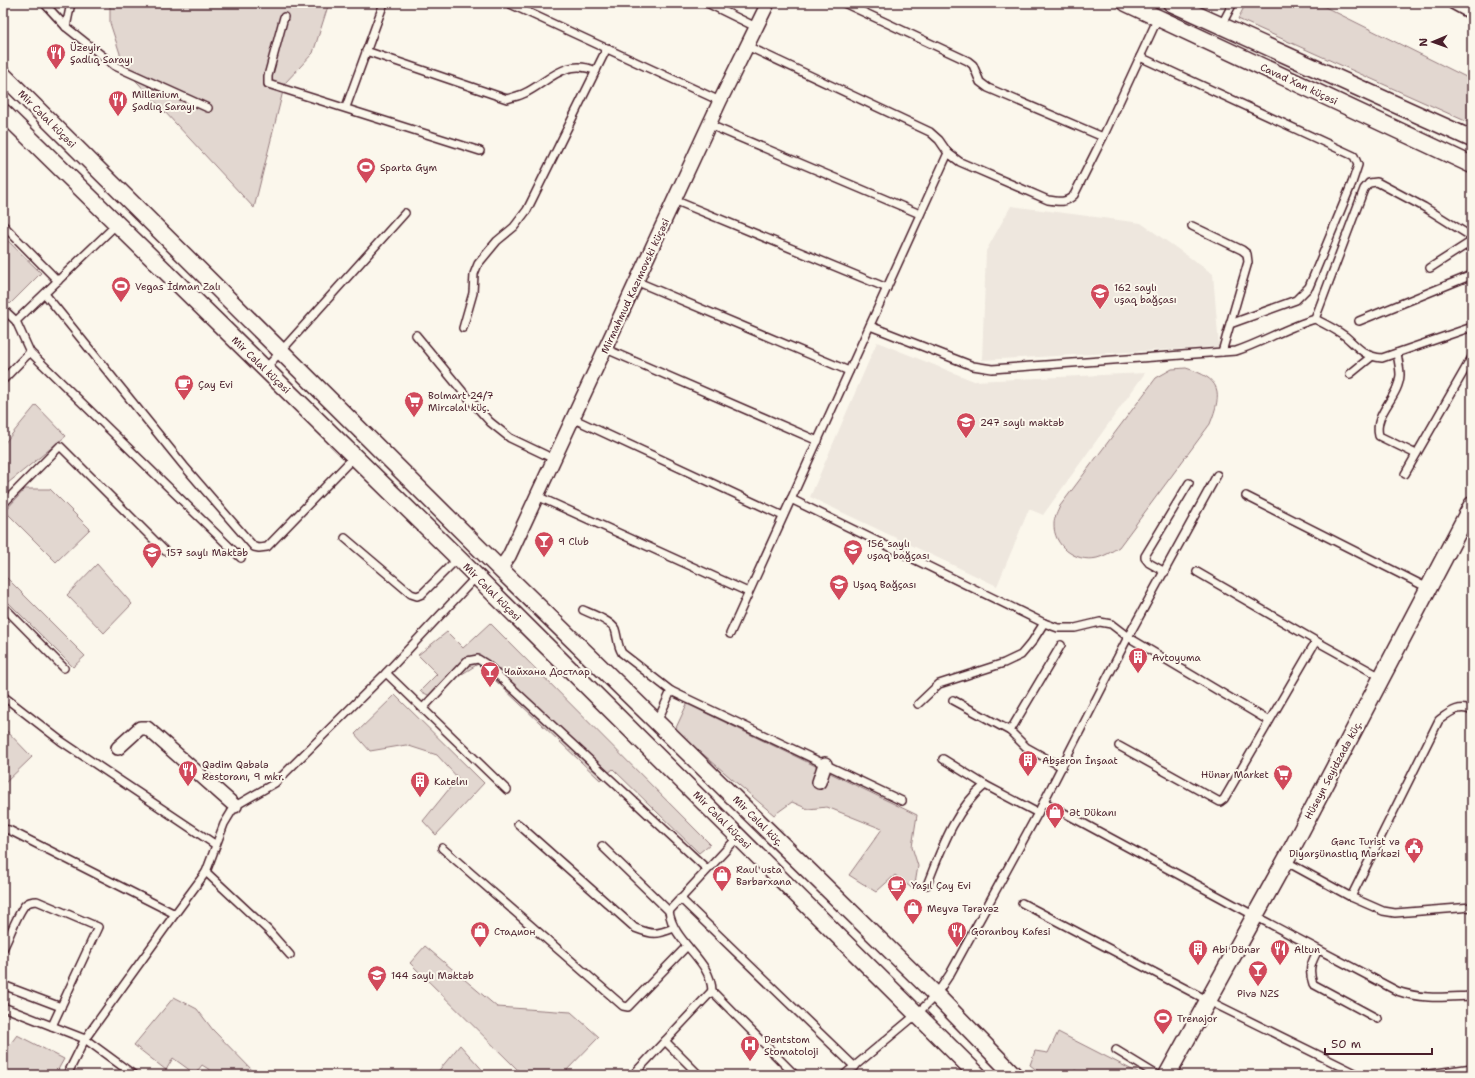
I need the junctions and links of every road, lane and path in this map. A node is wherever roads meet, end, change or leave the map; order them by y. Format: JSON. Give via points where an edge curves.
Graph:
{"nodes":[{"id":1,"x":44,"y":3,"type":"edge"},
{"id":2,"x":71,"y":3,"type":"edge"},
{"id":3,"x":384,"y":3,"type":"edge"},
{"id":4,"x":508,"y":3,"type":"edge"},
{"id":5,"x":707,"y":3,"type":"edge"},
{"id":6,"x":768,"y":3,"type":"edge"},
{"id":7,"x":844,"y":3,"type":"edge"},
{"id":8,"x":1126,"y":3,"type":"edge"},
{"id":9,"x":1171,"y":3,"type":"edge"},
{"id":10,"x":1233,"y":3,"type":"edge"},
{"id":11,"x":1451,"y":3,"type":"edge"},
{"id":12,"x":284,"y":16,"type":"dead end"},
{"id":13,"x":1472,"y":16,"type":"edge"},
{"id":14,"x":1158,"y":18,"type":"junction"},
{"id":15,"x":1221,"y":26,"type":"junction"},
{"id":16,"x":66,"y":27,"type":"junction"},
{"id":17,"x":756,"y":27,"type":"junction"},
{"id":18,"x":747,"y":46,"type":"junction"},
{"id":19,"x":607,"y":48,"type":"junction"},
{"id":20,"x":366,"y":51,"type":"junction"},
{"id":21,"x":1140,"y":57,"type":"junction"},
{"id":22,"x":596,"y":71,"type":"junction"},
{"id":23,"x":3,"y":75,"type":"edge"},
{"id":24,"x":720,"y":101,"type":"junction"},
{"id":25,"x":346,"y":107,"type":"junction"},
{"id":26,"x":208,"y":108,"type":"dead end"},
{"id":27,"x":3,"y":112,"type":"edge"},
{"id":28,"x":710,"y":125,"type":"junction"},
{"id":29,"x":1103,"y":138,"type":"junction"},
{"id":30,"x":1472,"y":139,"type":"edge"},
{"id":31,"x":480,"y":151,"type":"dead end"},
{"id":32,"x":948,"y":153,"type":"junction"},
{"id":33,"x":1472,"y":165,"type":"edge"},
{"id":34,"x":674,"y":200,"type":"junction"},
{"id":35,"x":405,"y":213,"type":"dead end"},
{"id":36,"x":920,"y":214,"type":"junction"},
{"id":37,"x":117,"y":224,"type":"junction"},
{"id":38,"x":3,"y":225,"type":"edge"},
{"id":39,"x":1192,"y":226,"type":"dead end"},
{"id":40,"x":1472,"y":237,"type":"edge"},
{"id":41,"x":1472,"y":241,"type":"edge"},
{"id":42,"x":1430,"y":268,"type":"dead end"},
{"id":43,"x":1472,"y":275,"type":"edge"},
{"id":44,"x":58,"y":281,"type":"junction"},
{"id":45,"x":638,"y":282,"type":"junction"},
{"id":46,"x":888,"y":288,"type":"junction"},
{"id":47,"x":45,"y":294,"type":"junction"},
{"id":48,"x":3,"y":308,"type":"edge"},
{"id":49,"x":1314,"y":318,"type":"junction"},
{"id":50,"x":16,"y":321,"type":"junction"},
{"id":51,"x":1359,"y":321,"type":"dead end"},
{"id":52,"x":1230,"y":324,"type":"junction"},
{"id":53,"x":870,"y":326,"type":"junction"},
{"id":54,"x":1472,"y":327,"type":"edge"},
{"id":55,"x":463,"y":328,"type":"dead end"},
{"id":56,"x":416,"y":335,"type":"dead end"},
{"id":57,"x":606,"y":349,"type":"junction"},
{"id":58,"x":281,"y":351,"type":"junction"},
{"id":59,"x":30,"y":352,"type":"junction"},
{"id":60,"x":1222,"y":352,"type":"junction"},
{"id":61,"x":1397,"y":353,"type":"junction"},
{"id":62,"x":1371,"y":357,"type":"junction"},
{"id":63,"x":1472,"y":357,"type":"edge"},
{"id":64,"x":265,"y":369,"type":"junction"},
{"id":65,"x":850,"y":371,"type":"junction"},
{"id":66,"x":1350,"y":374,"type":"dead end"},
{"id":67,"x":3,"y":380,"type":"edge"},
{"id":68,"x":574,"y":419,"type":"junction"},
{"id":69,"x":818,"y":441,"type":"junction"},
{"id":70,"x":1416,"y":454,"type":"junction"},
{"id":71,"x":354,"y":457,"type":"junction"},
{"id":72,"x":554,"y":459,"type":"junction"},
{"id":73,"x":1405,"y":474,"type":"dead end"},
{"id":74,"x":1217,"y":475,"type":"dead end"},
{"id":75,"x":1189,"y":483,"type":"dead end"},
{"id":76,"x":537,"y":496,"type":"junction"},
{"id":77,"x":1246,"y":496,"type":"dead end"},
{"id":78,"x":791,"y":499,"type":"junction"},
{"id":79,"x":3,"y":504,"type":"edge"},
{"id":80,"x":1471,"y":507,"type":"edge"},
{"id":81,"x":783,"y":516,"type":"junction"},
{"id":82,"x":345,"y":538,"type":"dead end"},
{"id":83,"x":165,"y":551,"type":"dead end"},
{"id":84,"x":241,"y":558,"type":"dead end"},
{"id":85,"x":458,"y":558,"type":"junction"},
{"id":86,"x":500,"y":569,"type":"junction"},
{"id":87,"x":1165,"y":572,"type":"junction"},
{"id":88,"x":1197,"y":572,"type":"dead end"},
{"id":89,"x":480,"y":581,"type":"junction"},
{"id":90,"x":1428,"y":588,"type":"junction"},
{"id":91,"x":748,"y":592,"type":"junction"},
{"id":92,"x":3,"y":606,"type":"edge"},
{"id":93,"x":583,"y":610,"type":"dead end"},
{"id":94,"x":1044,"y":623,"type":"junction"},
{"id":95,"x":730,"y":634,"type":"dead end"},
{"id":96,"x":1128,"y":637,"type":"junction"},
{"id":97,"x":1316,"y":641,"type":"junction"},
{"id":98,"x":1061,"y":645,"type":"dead end"},
{"id":99,"x":64,"y":668,"type":"dead end"},
{"id":100,"x":386,"y":672,"type":"junction"},
{"id":101,"x":1381,"y":677,"type":"junction"},
{"id":102,"x":671,"y":690,"type":"junction"},
{"id":103,"x":3,"y":696,"type":"edge"},
{"id":104,"x":953,"y":700,"type":"dead end"},
{"id":105,"x":918,"y":704,"type":"dead end"},
{"id":106,"x":423,"y":708,"type":"junction"},
{"id":107,"x":1472,"y":711,"type":"edge"},
{"id":108,"x":1269,"y":721,"type":"junction"},
{"id":109,"x":657,"y":722,"type":"junction"},
{"id":110,"x":1010,"y":731,"type":"junction"},
{"id":111,"x":1119,"y":746,"type":"dead end"},
{"id":112,"x":118,"y":748,"type":"dead end"},
{"id":113,"x":943,"y":759,"type":"dead end"},
{"id":114,"x":825,"y":764,"type":"junction"},
{"id":115,"x":1062,"y":767,"type":"junction"},
{"id":116,"x":819,"y":782,"type":"dead end"},
{"id":117,"x":985,"y":785,"type":"junction"},
{"id":118,"x":507,"y":790,"type":"dead end"},
{"id":119,"x":902,"y":802,"type":"dead end"},
{"id":120,"x":1044,"y":802,"type":"junction"},
{"id":121,"x":235,"y":806,"type":"junction"},
{"id":122,"x":1038,"y":813,"type":"junction"},
{"id":123,"x":518,"y":824,"type":"dead end"},
{"id":124,"x":3,"y":828,"type":"edge"},
{"id":125,"x":738,"y":836,"type":"junction"},
{"id":126,"x":216,"y":844,"type":"junction"},
{"id":127,"x":602,"y":846,"type":"dead end"},
{"id":128,"x":442,"y":848,"type":"dead end"},
{"id":129,"x":1284,"y":861,"type":"junction"},
{"id":130,"x":707,"y":869,"type":"junction"},
{"id":131,"x":206,"y":872,"type":"junction"},
{"id":132,"x":927,"y":885,"type":"dead end"},
{"id":133,"x":1351,"y":897,"type":"junction"},
{"id":134,"x":680,"y":898,"type":"junction"},
{"id":135,"x":1022,"y":903,"type":"dead end"},
{"id":136,"x":1472,"y":907,"type":"edge"},
{"id":137,"x":669,"y":911,"type":"junction"},
{"id":138,"x":175,"y":914,"type":"junction"},
{"id":139,"x":1255,"y":916,"type":"junction"},
{"id":140,"x":674,"y":928,"type":"junction"},
{"id":141,"x":688,"y":946,"type":"junction"},
{"id":142,"x":3,"y":949,"type":"edge"},
{"id":143,"x":1318,"y":950,"type":"junction"},
{"id":144,"x":290,"y":955,"type":"dead end"},
{"id":145,"x":3,"y":985,"type":"edge"},
{"id":146,"x":712,"y":991,"type":"junction"},
{"id":147,"x":936,"y":995,"type":"junction"},
{"id":148,"x":1472,"y":996,"type":"edge"},
{"id":149,"x":1207,"y":1000,"type":"junction"},
{"id":150,"x":3,"y":1007,"type":"edge"},
{"id":151,"x":61,"y":1007,"type":"junction"},
{"id":152,"x":917,"y":1014,"type":"junction"},
{"id":153,"x":1378,"y":1019,"type":"dead end"},
{"id":154,"x":52,"y":1026,"type":"junction"},
{"id":155,"x":86,"y":1040,"type":"junction"},
{"id":156,"x":665,"y":1041,"type":"junction"},
{"id":157,"x":1116,"y":1050,"type":"dead end"},
{"id":158,"x":854,"y":1067,"type":"junction"},
{"id":159,"x":1472,"y":1068,"type":"edge"},
{"id":160,"x":67,"y":1075,"type":"edge"},
{"id":161,"x":134,"y":1075,"type":"edge"},
{"id":162,"x":633,"y":1075,"type":"edge"},
{"id":163,"x":699,"y":1075,"type":"edge"},
{"id":164,"x":795,"y":1075,"type":"edge"},
{"id":165,"x":844,"y":1075,"type":"edge"},
{"id":166,"x":978,"y":1075,"type":"edge"},
{"id":167,"x":1014,"y":1075,"type":"edge"},
{"id":168,"x":1157,"y":1075,"type":"edge"},
{"id":169,"x":1167,"y":1075,"type":"edge"},
{"id":170,"x":1359,"y":1075,"type":"edge"},
{"id":171,"x":1422,"y":1075,"type":"edge"}],
"edges":[{"from":1,"to":16,"type":"lane"},
{"from":2,"to":16,"type":"lane"},
{"from":3,"to":20,"type":"lane"},
{"from":4,"to":19,"type":"lane"},
{"from":5,"to":17,"type":"lane"},
{"from":6,"to":17,"type":"street","name":"Mirmahmud Kazımovski küçəsi"},
{"from":7,"to":29,"type":"lane","via":[[968,61],[973,65],[980,82],[988,88]]},
{"from":8,"to":14,"type":"street","name":"Cavad Xan küçəsi"},
{"from":9,"to":15,"type":"street","name":"Cavad Xan küçəsi"},
{"from":10,"to":15,"type":"lane"},
{"from":11,"to":13,"type":"lane"},
{"from":12,"to":25,"type":"lane","via":[[268,84]]},
{"from":14,"to":21,"type":"lane"},
{"from":14,"to":33,"type":"street","name":"Cavad Xan küçəsi"},
{"from":15,"to":30,"type":"street","name":"Cavad Xan küçəsi"},
{"from":16,"to":26,"type":"lane","via":[[115,66]]},
{"from":17,"to":18,"type":"street","name":"Mirmahmud Kazımovski küçəsi"},
{"from":18,"to":24,"type":"street","name":"Mirmahmud Kazımovski küçəsi"},
{"from":18,"to":32,"type":"lane","via":[[930,132]]},
{"from":19,"to":22,"type":"lane"},
{"from":19,"to":24,"type":"lane"},
{"from":20,"to":22,"type":"lane","via":[[507,99],[525,93],[553,74],[587,67]]},
{"from":20,"to":25,"type":"lane"},
{"from":21,"to":29,"type":"lane"},
{"from":21,"to":52,"type":"lane","via":[[1354,156],[1358,165],[1309,287],[1296,300]]},
{"from":22,"to":55,"type":"lane","via":[[527,210],[478,264]]},
{"from":23,"to":58,"type":"street","name":"Mir Cəlal küçəsi"},
{"from":24,"to":28,"type":"street","name":"Mirmahmud Kazımovski küçəsi"},
{"from":25,"to":31,"type":"lane"},
{"from":27,"to":37,"type":"street","name":"Mir Cəlal küçəsi"},
{"from":28,"to":34,"type":"street","name":"Mirmahmud Kazımovski küçəsi"},
{"from":28,"to":36,"type":"lane"},
{"from":29,"to":32,"type":"lane","via":[[1074,195],[1068,201],[1059,202],[1048,200],[960,162]]},
{"from":32,"to":36,"type":"lane"},
{"from":34,"to":45,"type":"street","name":"Mirmahmud Kazımovski küçəsi"},
{"from":34,"to":46,"type":"lane"},
{"from":35,"to":58,"type":"lane"},
{"from":36,"to":46,"type":"lane"},
{"from":37,"to":44,"type":"lane"},
{"from":37,"to":64,"type":"street","name":"Mir Cəlal küçəsi"},
{"from":38,"to":44,"type":"lane"},
{"from":39,"to":52,"type":"lane","via":[[1247,254],[1248,262]]},
{"from":40,"to":49,"type":"lane","via":[[1377,182],[1369,183],[1364,189]]},
{"from":41,"to":42,"type":"lane"},
{"from":43,"to":51,"type":"lane"},
{"from":44,"to":47,"type":"lane"},
{"from":45,"to":57,"type":"street","name":"Mirmahmud Kazımovski küçəsi"},
{"from":45,"to":65,"type":"lane"},
{"from":46,"to":53,"type":"lane"},
{"from":47,"to":50,"type":"lane"},
{"from":47,"to":71,"type":"lane","via":[[179,461],[254,547],[267,547]]},
{"from":48,"to":50,"type":"lane"},
{"from":49,"to":60,"type":"lane","via":[[1249,346]]},
{"from":49,"to":62,"type":"lane","via":[[1344,336]]},
{"from":50,"to":59,"type":"lane"},
{"from":52,"to":60,"type":"lane"},
{"from":53,"to":60,"type":"lane","via":[[973,366],[992,369]]},
{"from":53,"to":65,"type":"lane"},
{"from":54,"to":61,"type":"lane"},
{"from":56,"to":72,"type":"lane","via":[[490,422],[510,438]]},
{"from":57,"to":68,"type":"street","name":"Mirmahmud Kazımovski küçəsi"},
{"from":57,"to":69,"type":"lane"},
{"from":58,"to":64,"type":"lane"},
{"from":58,"to":86,"type":"street","name":"Mir Cəlal küçəsi"},
{"from":59,"to":67,"type":"lane"},
{"from":59,"to":84,"type":"lane"},
{"from":61,"to":62,"type":"lane","via":[[1382,358]]},
{"from":61,"to":70,"type":"lane","via":[[1400,376],[1378,420],[1377,429],[1379,436]]},
{"from":62,"to":66,"type":"lane"},
{"from":63,"to":70,"type":"lane"},
{"from":64,"to":71,"type":"street","name":"Mir Cəlal küçəsi"},
{"from":65,"to":69,"type":"lane"},
{"from":68,"to":72,"type":"street","name":"Mirmahmud Kazımovski küçəsi"},
{"from":68,"to":81,"type":"lane"},
{"from":69,"to":78,"type":"lane"},
{"from":70,"to":73,"type":"lane"},
{"from":71,"to":85,"type":"street","name":"Mir Cəlal küçəsi"},
{"from":72,"to":76,"type":"street","name":"Mirmahmud Kazımovski küçəsi"},
{"from":74,"to":87,"type":"lane"},
{"from":75,"to":87,"type":"lane","via":[[1145,556],[1150,563]]},
{"from":76,"to":86,"type":"street","name":"Mirmahmud Kazımovski küçəsi","via":[[509,556]]},
{"from":76,"to":91,"type":"lane"},
{"from":77,"to":90,"type":"lane"},
{"from":78,"to":81,"type":"lane"},
{"from":78,"to":94,"type":"lane"},
{"from":79,"to":83,"type":"lane","via":[[60,446]]},
{"from":80,"to":90,"type":"street","name":"Hüseyn Seyidzadə küç."},
{"from":81,"to":91,"type":"lane"},
{"from":82,"to":85,"type":"lane","via":[[411,594],[417,596]]},
{"from":85,"to":89,"type":"street","name":"Mir Cəlal küçəsi"},
{"from":86,"to":89,"type":"street"},
{"from":86,"to":109,"type":"street","name":"Mir Cəlal küç."},
{"from":87,"to":96,"type":"lane"},
{"from":88,"to":97,"type":"lane"},
{"from":89,"to":100,"type":"lane"},
{"from":89,"to":125,"type":"street","name":"Mir Cəlal küçəsi"},
{"from":90,"to":101,"type":"street","name":"Hüseyn Seyidzadə küç."},
{"from":91,"to":95,"type":"lane"},
{"from":92,"to":99,"type":"lane"},
{"from":93,"to":102,"type":"lane","via":[[612,624],[622,653]]},
{"from":94,"to":96,"type":"lane","via":[[1058,628],[1074,628],[1100,622],[1111,624]]},
{"from":94,"to":105,"type":"lane","via":[[1020,655],[1004,663],[939,684]]},
{"from":96,"to":108,"type":"lane"},
{"from":96,"to":115,"type":"lane"},
{"from":97,"to":101,"type":"lane"},
{"from":97,"to":108,"type":"lane"},
{"from":98,"to":110,"type":"lane"},
{"from":100,"to":106,"type":"lane"},
{"from":100,"to":121,"type":"lane","via":[[275,783]]},
{"from":101,"to":129,"type":"street","name":"Hüseyn Seyidzadə küç."},
{"from":102,"to":109,"type":"lane"},
{"from":102,"to":114,"type":"lane"},
{"from":103,"to":126,"type":"lane","via":[[61,742]]},
{"from":104,"to":110,"type":"lane"},
{"from":106,"to":118,"type":"lane"},
{"from":106,"to":130,"type":"lane","via":[[467,661],[478,659]]},
{"from":107,"to":133,"type":"lane","via":[[1468,708],[1458,708],[1439,720]]},
{"from":108,"to":111,"type":"lane","via":[[1220,802]]},
{"from":109,"to":147,"type":"street","name":"Mir Cəlal küç."},
{"from":110,"to":115,"type":"lane","via":[[1026,747]]},
{"from":112,"to":121,"type":"street","via":[[140,728],[147,728]]},
{"from":113,"to":117,"type":"lane"},
{"from":114,"to":116,"type":"street"},
{"from":114,"to":119,"type":"lane"},
{"from":115,"to":120,"type":"lane"},
{"from":117,"to":122,"type":"lane"},
{"from":117,"to":132,"type":"lane","via":[[959,815],[946,838]]},
{"from":120,"to":122,"type":"lane"},
{"from":120,"to":139,"type":"lane"},
{"from":121,"to":126,"type":"lane"},
{"from":122,"to":147,"type":"lane","via":[[960,958]]},
{"from":123,"to":140,"type":"lane","via":[[634,928],[657,934]]},
{"from":124,"to":138,"type":"lane"},
{"from":125,"to":130,"type":"lane"},
{"from":125,"to":152,"type":"street","name":"Mir Cəlal küçəsi"},
{"from":126,"to":131,"type":"lane"},
{"from":127,"to":137,"type":"lane"},
{"from":128,"to":141,"type":"lane","via":[[622,1006],[628,1007]]},
{"from":129,"to":133,"type":"lane"},
{"from":129,"to":139,"type":"street","name":"Hüseyn Seyidzadə küç."},
{"from":130,"to":134,"type":"lane"},
{"from":131,"to":138,"type":"lane"},
{"from":131,"to":144,"type":"lane","via":[[268,930]]},
{"from":133,"to":136,"type":"lane","via":[[1383,911],[1395,913]]},
{"from":134,"to":137,"type":"lane"},
{"from":134,"to":158,"type":"lane"},
{"from":135,"to":149,"type":"lane"},
{"from":137,"to":140,"type":"lane"},
{"from":138,"to":155,"type":"lane"},
{"from":139,"to":143,"type":"lane"},
{"from":139,"to":149,"type":"street","name":"Hüseyn Seyidzadə küç."},
{"from":140,"to":141,"type":"lane"},
{"from":141,"to":146,"type":"lane","via":[[705,968],[712,982]]},
{"from":142,"to":151,"type":"lane","via":[[25,905],[31,901],[37,901],[98,927]]},
{"from":143,"to":148,"type":"lane","via":[[1397,991],[1412,996]]},
{"from":143,"to":153,"type":"lane","via":[[1311,963],[1313,984]]},
{"from":145,"to":151,"type":"lane"},
{"from":146,"to":156,"type":"lane"},
{"from":146,"to":164,"type":"lane"},
{"from":147,"to":152,"type":"lane"},
{"from":147,"to":167,"type":"street","name":"Mir Cəlal küç."},
{"from":149,"to":169,"type":"street","name":"Hüseyn Seyidzadə küç."},
{"from":149,"to":170,"type":"lane"},
{"from":150,"to":154,"type":"lane"},
{"from":151,"to":154,"type":"lane"},
{"from":152,"to":158,"type":"lane"},
{"from":152,"to":166,"type":"street","name":"Mir Cəlal küçəsi"},
{"from":154,"to":155,"type":"lane"},
{"from":155,"to":160,"type":"lane"},
{"from":155,"to":161,"type":"lane"},
{"from":156,"to":162,"type":"lane"},
{"from":156,"to":163,"type":"lane"},
{"from":157,"to":168,"type":"lane"},
{"from":158,"to":165,"type":"lane"},
{"from":159,"to":171,"type":"lane"}]}
